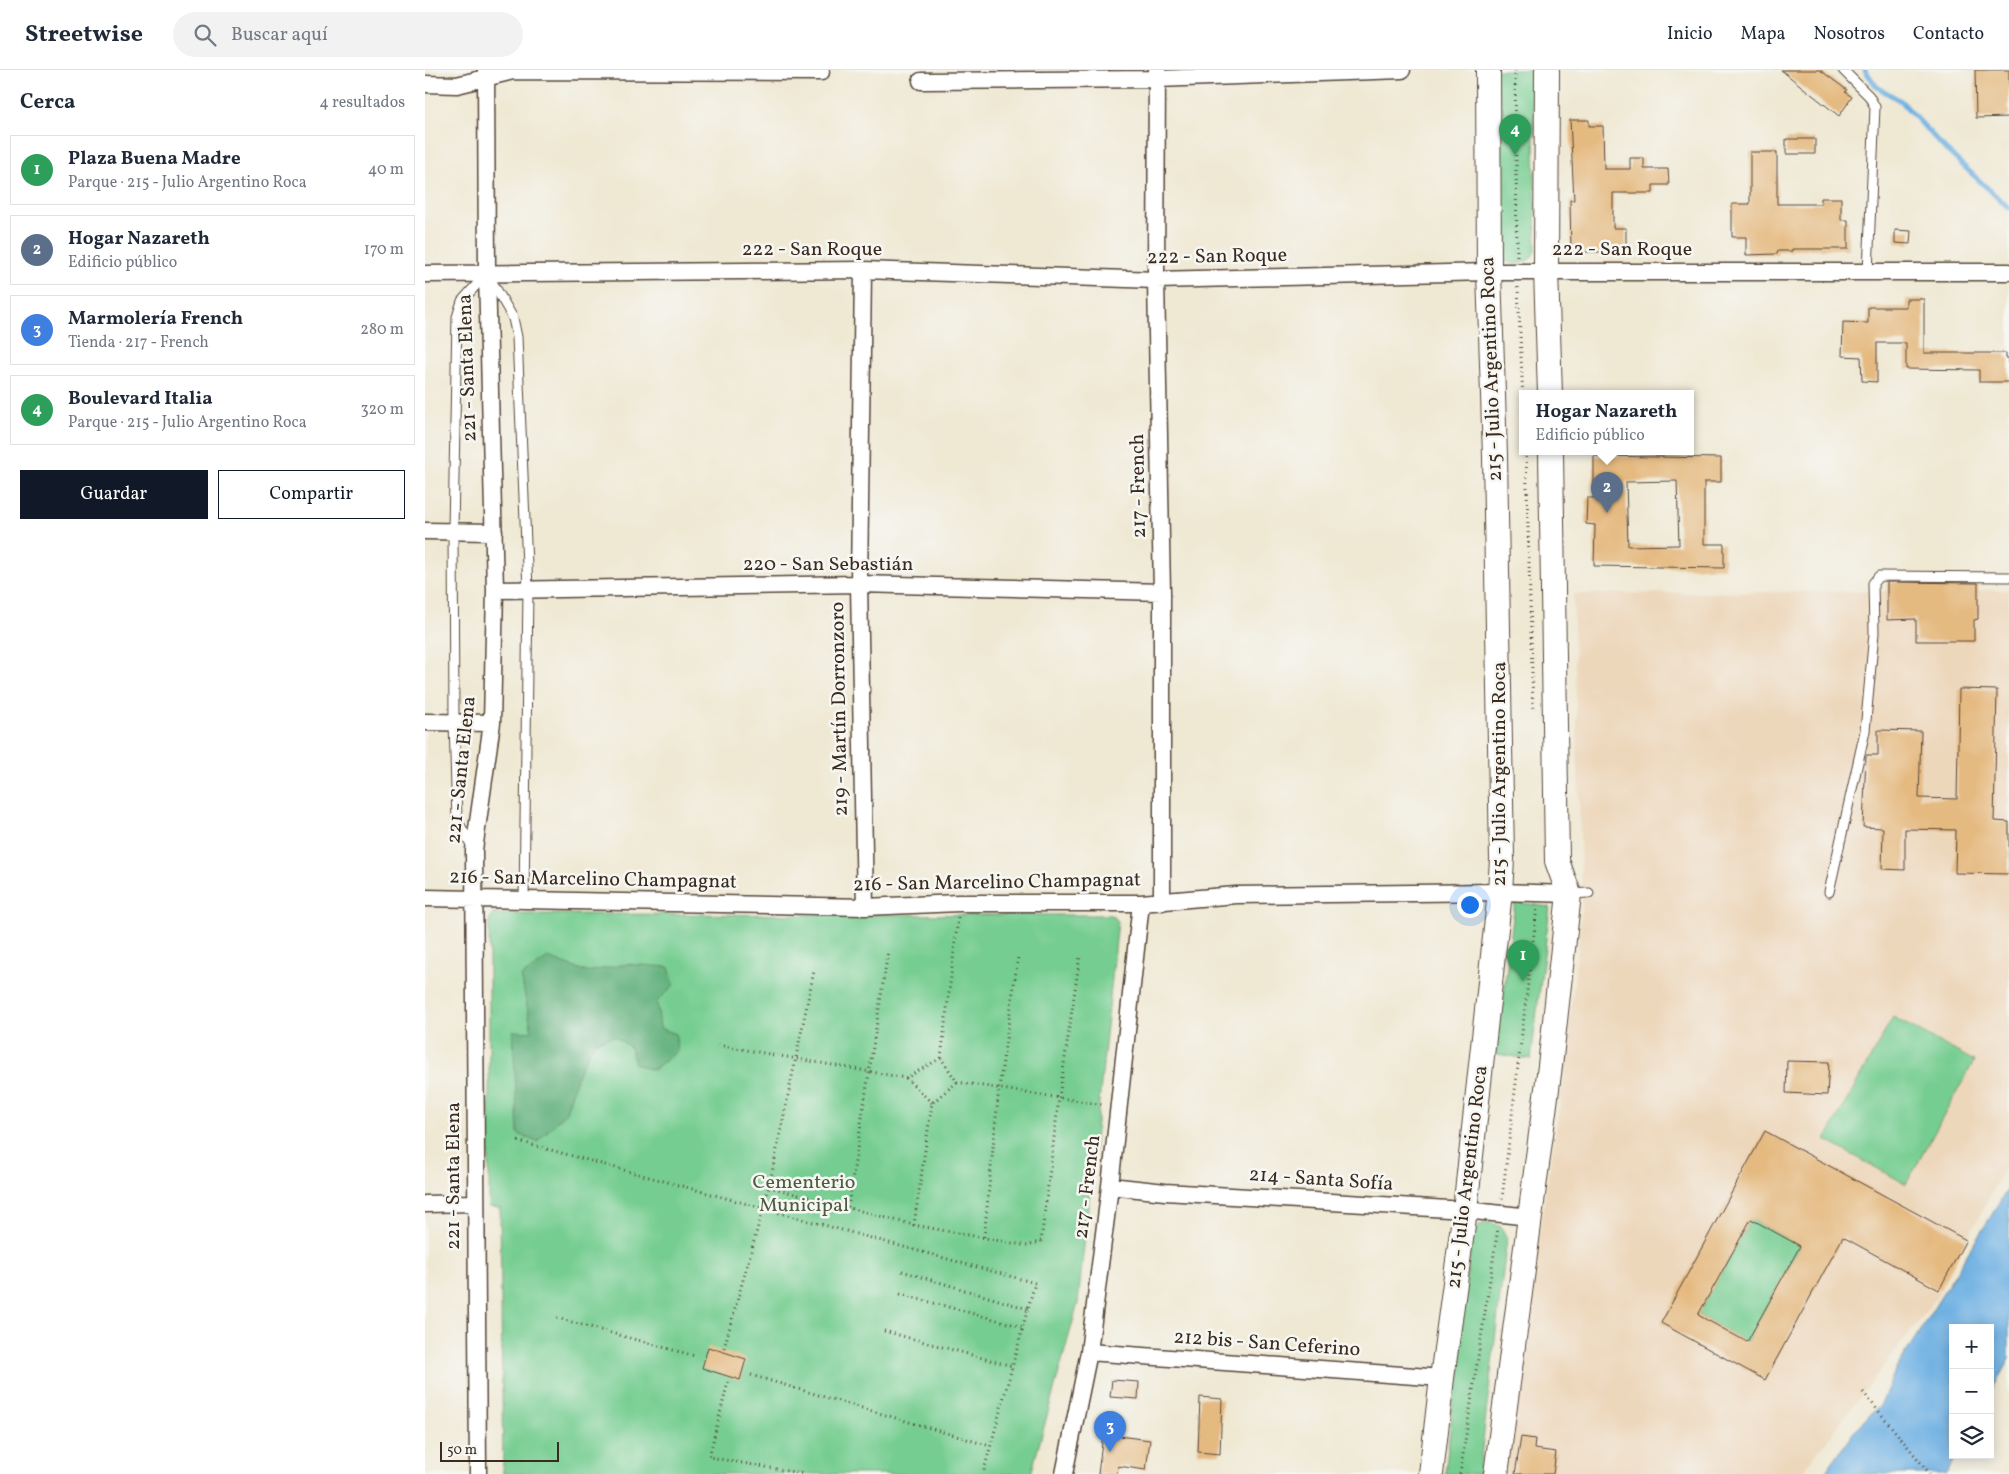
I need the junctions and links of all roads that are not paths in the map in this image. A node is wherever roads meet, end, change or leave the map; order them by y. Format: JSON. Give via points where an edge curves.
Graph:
{"nodes":[{"id":1,"x":1403,"y":70,"type":"edge"},
{"id":2,"x":1487,"y":70,"type":"edge"},
{"id":3,"x":1547,"y":70,"type":"edge"},
{"id":4,"x":1843,"y":70,"type":"edge"},
{"id":5,"x":821,"y":72,"type":"dead end"},
{"id":6,"x":486,"y":74,"type":"edge"},
{"id":7,"x":1157,"y":74,"type":"edge"},
{"id":8,"x":921,"y":81,"type":"dead end"},
{"id":9,"x":425,"y":84,"type":"edge"},
{"id":10,"x":863,"y":270,"type":"junction"},
{"id":11,"x":1546,"y":271,"type":"junction"},
{"id":12,"x":1489,"y":272,"type":"junction"},
{"id":13,"x":1868,"y":272,"type":"junction"},
{"id":14,"x":2009,"y":272,"type":"edge"},
{"id":15,"x":487,"y":273,"type":"junction"},
{"id":16,"x":425,"y":274,"type":"edge"},
{"id":17,"x":1156,"y":280,"type":"junction"},
{"id":18,"x":1550,"y":390,"type":"edge"},
{"id":19,"x":1551,"y":455,"type":"edge"},
{"id":20,"x":425,"y":531,"type":"edge"},
{"id":21,"x":453,"y":531,"type":"junction"},
{"id":22,"x":494,"y":532,"type":"junction"},
{"id":23,"x":2009,"y":577,"type":"edge"},
{"id":24,"x":859,"y":584,"type":"junction"},
{"id":25,"x":528,"y":589,"type":"junction"},
{"id":26,"x":495,"y":590,"type":"junction"},
{"id":27,"x":1162,"y":592,"type":"junction"},
{"id":28,"x":425,"y":722,"type":"edge"},
{"id":29,"x":454,"y":722,"type":"junction"},
{"id":30,"x":492,"y":723,"type":"junction"},
{"id":31,"x":474,"y":850,"type":"junction"},
{"id":32,"x":1500,"y":892,"type":"junction"},
{"id":33,"x":1829,"y":892,"type":"dead end"},
{"id":34,"x":1579,"y":893,"type":"junction"},
{"id":35,"x":425,"y":898,"type":"edge"},
{"id":36,"x":475,"y":899,"type":"junction"},
{"id":37,"x":524,"y":901,"type":"junction"},
{"id":38,"x":1162,"y":902,"type":"junction"},
{"id":39,"x":1141,"y":903,"type":"junction"},
{"id":40,"x":865,"y":907,"type":"junction"},
{"id":41,"x":1110,"y":1186,"type":"junction"},
{"id":42,"x":475,"y":1203,"type":"junction"},
{"id":43,"x":425,"y":1204,"type":"edge"},
{"id":44,"x":1465,"y":1210,"type":"junction"},
{"id":45,"x":1530,"y":1217,"type":"junction"},
{"id":46,"x":1089,"y":1352,"type":"junction"},
{"id":47,"x":1442,"y":1378,"type":"junction"},
{"id":48,"x":478,"y":1474,"type":"edge"},
{"id":49,"x":1064,"y":1474,"type":"edge"},
{"id":50,"x":1431,"y":1474,"type":"edge"},
{"id":51,"x":1496,"y":1474,"type":"edge"}],
"edges":[{"from":1,"to":7,"type":"street"},
{"from":2,"to":12,"type":"street","name":"215 - Julio Argentino Roca"},
{"from":3,"to":11,"type":"street"},
{"from":4,"to":13,"type":"lane","via":[[1869,96],[1875,107]]},
{"from":5,"to":6,"type":"street","via":[[513,71]]},
{"from":6,"to":9,"type":"street","via":[[457,85]]},
{"from":6,"to":15,"type":"street","name":"221 - Santa Elena"},
{"from":7,"to":8,"type":"street"},
{"from":7,"to":17,"type":"street","name":"217 - French"},
{"from":10,"to":15,"type":"street","name":"222 - San Roque"},
{"from":10,"to":17,"type":"street","name":"222 - San Roque"},
{"from":10,"to":24,"type":"street","name":"219 - Martín Dorronzoro"},
{"from":11,"to":12,"type":"street","name":"222 - San Roque"},
{"from":11,"to":13,"type":"street","name":"222 - San Roque"},
{"from":11,"to":18,"type":"street"},
{"from":12,"to":17,"type":"street","name":"222 - San Roque"},
{"from":12,"to":32,"type":"street","name":"215 - Julio Argentino Roca","via":[[1502,777]]},
{"from":13,"to":14,"type":"street","name":"222 - San Roque"},
{"from":15,"to":16,"type":"street","name":"222 - San Roque"},
{"from":15,"to":21,"type":"lane","via":[[463,301],[457,317]]},
{"from":15,"to":22,"type":"street","name":"221 - Santa Elena"},
{"from":15,"to":25,"type":"lane","via":[[513,318],[517,338]]},
{"from":17,"to":27,"type":"street","name":"217 - French"},
{"from":19,"to":34,"type":"street","via":[[1557,861]]},
{"from":20,"to":21,"type":"street"},
{"from":21,"to":22,"type":"street"},
{"from":21,"to":29,"type":"lane"},
{"from":22,"to":26,"type":"street","name":"221 - Santa Elena"},
{"from":23,"to":33,"type":"lane","via":[[1879,576],[1873,582],[1874,634],[1865,731]]},
{"from":24,"to":25,"type":"street","name":"220 - San Sebastián"},
{"from":24,"to":27,"type":"street","name":"220 - San Sebastián"},
{"from":24,"to":40,"type":"street","name":"219 - Martín Dorronzoro"},
{"from":25,"to":26,"type":"street","name":"220 - San Sebastián"},
{"from":25,"to":37,"type":"lane"},
{"from":26,"to":30,"type":"street","name":"221 - Santa Elena"},
{"from":27,"to":38,"type":"street","name":"217 - French"},
{"from":28,"to":29,"type":"street"},
{"from":29,"to":30,"type":"street"},
{"from":29,"to":31,"type":"lane","via":[[457,820]]},
{"from":30,"to":31,"type":"street","name":"221 - Santa Elena"},
{"from":31,"to":36,"type":"street","name":"221 - Santa Elena"},
{"from":32,"to":34,"type":"street","name":"216 - San Marcelino Champagnat"},
{"from":32,"to":38,"type":"street","name":"216 - San Marcelino Champagnat","via":[[1236,895]]},
{"from":32,"to":44,"type":"street","name":"215 - Julio Argentino Roca"},
{"from":34,"to":45,"type":"street"},
{"from":35,"to":36,"type":"street","name":"216 - San Marcelino Champagnat"},
{"from":36,"to":37,"type":"street","name":"216 - San Marcelino Champagnat"},
{"from":36,"to":42,"type":"street","name":"221 - Santa Elena"},
{"from":37,"to":40,"type":"street","name":"216 - San Marcelino Champagnat"},
{"from":38,"to":39,"type":"street","name":"216 - San Marcelino Champagnat"},
{"from":39,"to":40,"type":"street","name":"216 - San Marcelino Champagnat","via":[[959,903]]},
{"from":39,"to":41,"type":"street","name":"217 - French"},
{"from":41,"to":44,"type":"street","name":"214 - Santa Sofía"},
{"from":41,"to":46,"type":"street","name":"217 - French"},
{"from":42,"to":43,"type":"street"},
{"from":42,"to":48,"type":"street","name":"221 - Santa Elena"},
{"from":44,"to":45,"type":"street","name":"214 - Santa Sofía"},
{"from":44,"to":47,"type":"street","name":"215 - Julio Argentino Roca"},
{"from":45,"to":51,"type":"street"},
{"from":46,"to":47,"type":"street","name":"212 bis - San Ceferino"},
{"from":46,"to":49,"type":"street","name":"217 - French"},
{"from":47,"to":50,"type":"street","name":"215 - Julio Argentino Roca"}]}
